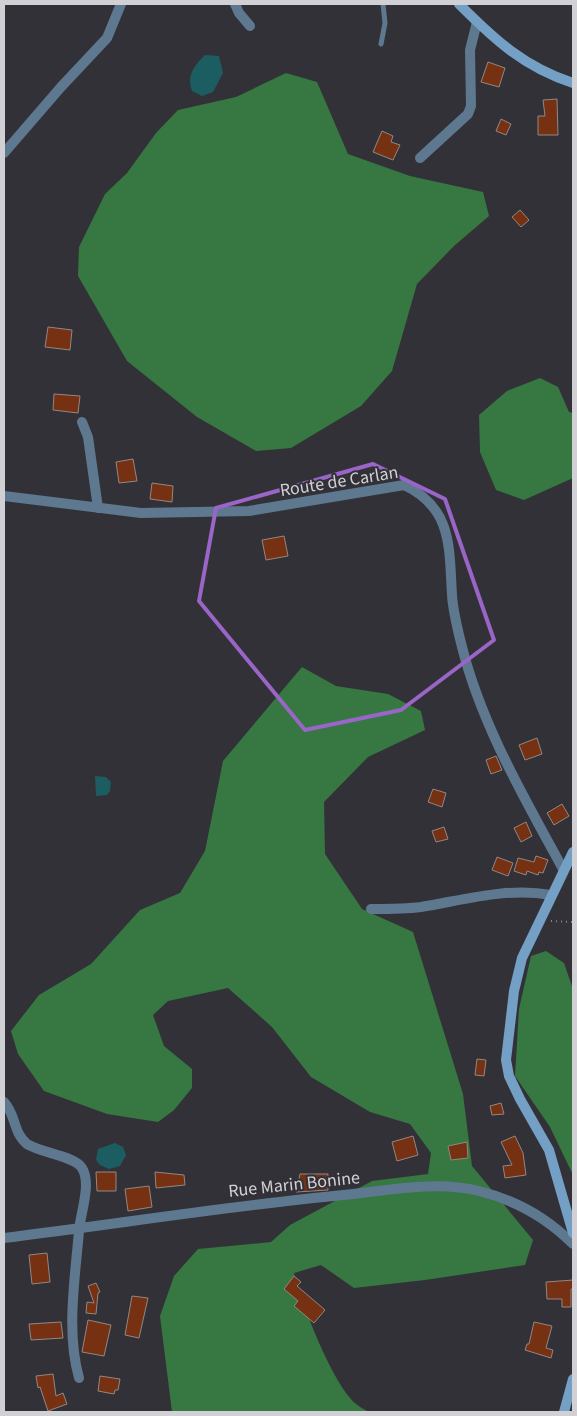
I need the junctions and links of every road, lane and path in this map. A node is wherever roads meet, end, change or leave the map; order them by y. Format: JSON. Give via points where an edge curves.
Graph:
{"nodes":[{"id":1,"x":121,"y":4,"type":"edge"},
{"id":2,"x":235,"y":4,"type":"edge"},
{"id":3,"x":383,"y":4,"type":"edge"},
{"id":4,"x":459,"y":4,"type":"edge"},
{"id":5,"x":477,"y":22,"type":"junction"},
{"id":6,"x":250,"y":26,"type":"dead end"},
{"id":7,"x":381,"y":44,"type":"dead end"},
{"id":8,"x":573,"y":83,"type":"edge"},
{"id":9,"x":4,"y":153,"type":"edge"},
{"id":10,"x":420,"y":158,"type":"dead end"},
{"id":11,"x":82,"y":422,"type":"dead end"},
{"id":12,"x":4,"y":496,"type":"edge"},
{"id":13,"x":98,"y":508,"type":"junction"},
{"id":14,"x":573,"y":852,"type":"edge"},
{"id":15,"x":563,"y":869,"type":"junction"},
{"id":16,"x":551,"y":894,"type":"junction"},
{"id":17,"x":371,"y":909,"type":"dead end"},
{"id":18,"x":539,"y":921,"type":"junction"},
{"id":19,"x":573,"y":922,"type":"edge"},
{"id":20,"x":4,"y":1102,"type":"edge"},
{"id":21,"x":79,"y":1228,"type":"junction"},
{"id":22,"x":573,"y":1233,"type":"edge"},
{"id":23,"x":4,"y":1238,"type":"edge"},
{"id":24,"x":573,"y":1244,"type":"edge"},
{"id":25,"x":79,"y":1378,"type":"dead end"},
{"id":26,"x":573,"y":1379,"type":"edge"},
{"id":27,"x":564,"y":1412,"type":"edge"}],
"edges":[{"from":1,"to":9,"type":"street","via":[[107,38]]},
{"from":2,"to":6,"type":"street","via":[[238,13]]},
{"from":3,"to":7,"type":"lane","via":[[385,23]]},
{"from":4,"to":5,"type":"street"},
{"from":5,"to":8,"type":"street","via":[[520,59]]},
{"from":5,"to":10,"type":"street","via":[[470,50],[471,106],[468,114]]},
{"from":11,"to":13,"type":"street","via":[[88,438]]},
{"from":12,"to":13,"type":"street","name":"Route de Carlan"},
{"from":13,"to":15,"type":"street","name":"Route de Carlan","via":[[141,513],[249,511],[404,484],[418,492],[430,502],[443,525],[451,554],[452,597],[462,648],[486,717]]},
{"from":14,"to":15,"type":"street"},
{"from":15,"to":16,"type":"street"},
{"from":16,"to":17,"type":"street","via":[[528,891],[421,906]]},
{"from":16,"to":18,"type":"street"},
{"from":18,"to":19,"type":"path"},
{"from":18,"to":22,"type":"street","via":[[522,958],[514,991],[506,1060],[520,1099],[549,1150]]},
{"from":20,"to":21,"type":"street","via":[[16,1132],[26,1142],[38,1150],[72,1161],[84,1170],[84,1202]]},
{"from":21,"to":23,"type":"street","name":"Rue Marin Bonine"},
{"from":21,"to":24,"type":"street","name":"Rue Marin Bonine","via":[[266,1203],[438,1186],[478,1190],[524,1208],[543,1218]]},
{"from":21,"to":25,"type":"street","via":[[72,1343]]},
{"from":26,"to":27,"type":"street"}]}
